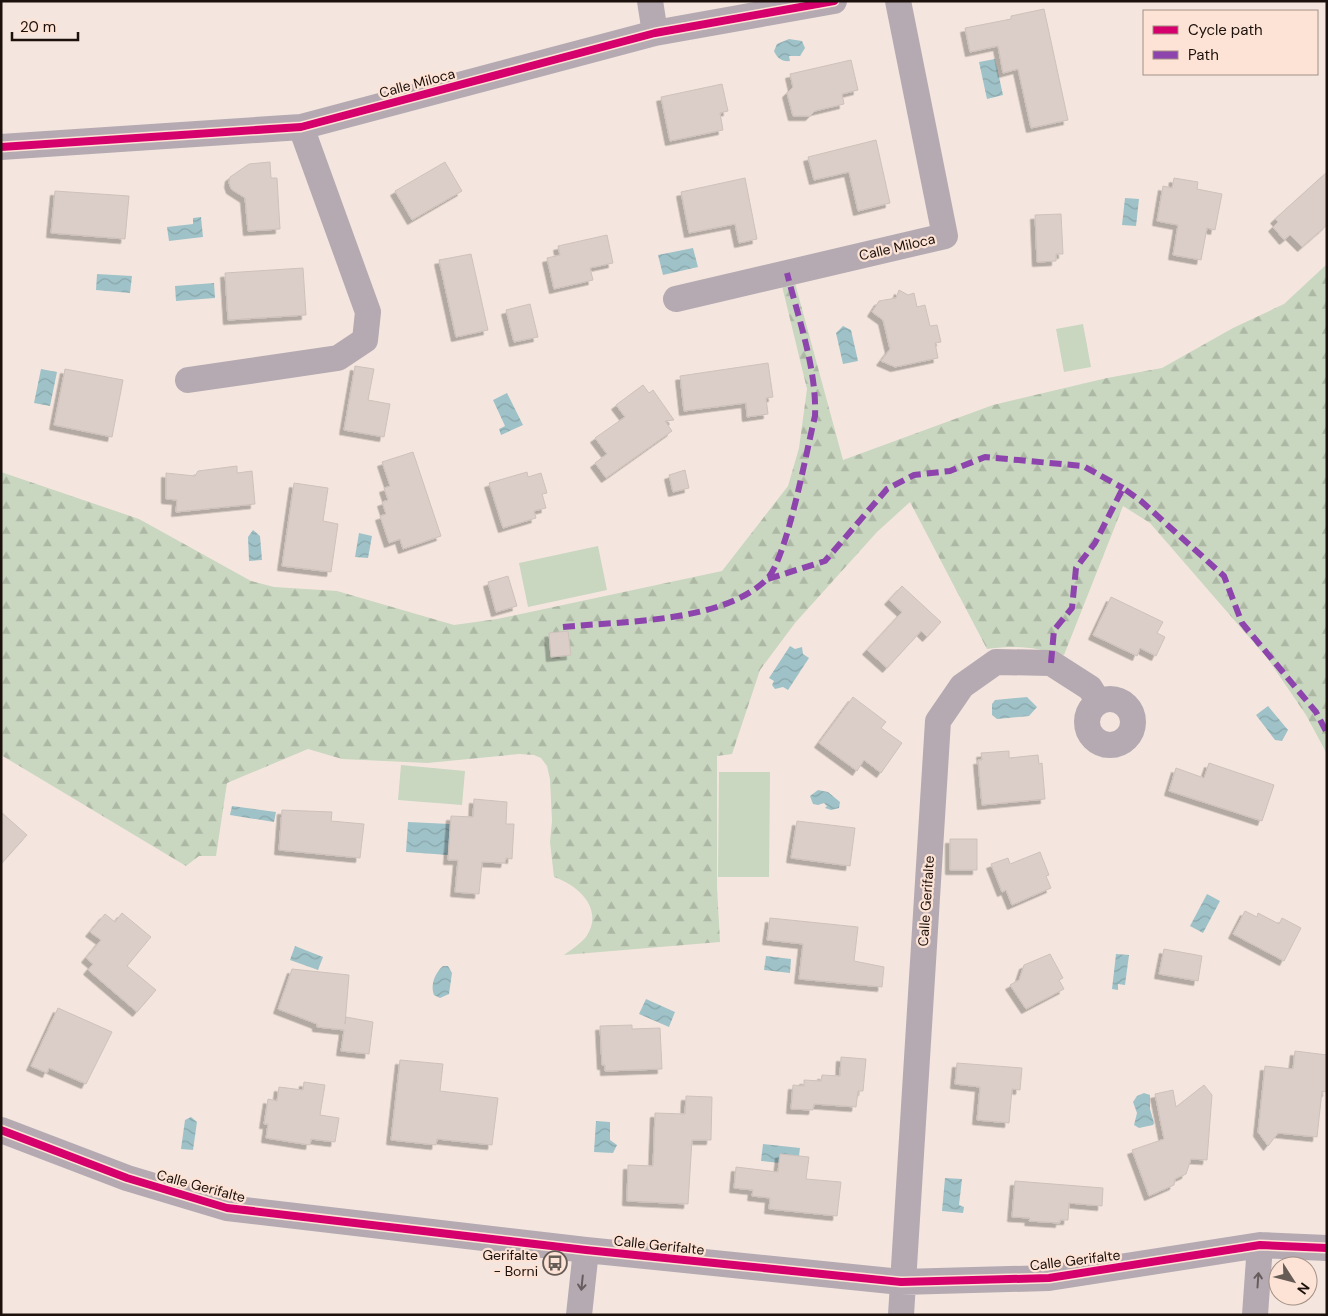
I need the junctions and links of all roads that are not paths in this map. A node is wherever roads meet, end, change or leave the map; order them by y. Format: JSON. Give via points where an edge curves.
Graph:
{"nodes":[{"id":1,"x":650,"y":1,"type":"edge"},
{"id":2,"x":834,"y":1,"type":"edge"},
{"id":3,"x":898,"y":1,"type":"edge"},
{"id":4,"x":656,"y":33,"type":"junction"},
{"id":5,"x":301,"y":127,"type":"junction"},
{"id":6,"x":1,"y":147,"type":"edge"},
{"id":7,"x":676,"y":299,"type":"dead end"},
{"id":8,"x":188,"y":380,"type":"dead end"},
{"id":9,"x":1098,"y":701,"type":"dead end"},
{"id":10,"x":1,"y":1130,"type":"edge"},
{"id":11,"x":1260,"y":1245,"type":"junction"},
{"id":12,"x":1327,"y":1248,"type":"edge"},
{"id":13,"x":586,"y":1250,"type":"junction"},
{"id":14,"x":901,"y":1282,"type":"junction"},
{"id":15,"x":579,"y":1315,"type":"edge"},
{"id":16,"x":900,"y":1315,"type":"edge"},
{"id":17,"x":1255,"y":1315,"type":"edge"}],
"edges":[{"from":1,"to":4,"type":"street"},
{"from":2,"to":4,"type":"street","name":"Calle Miloca"},
{"from":3,"to":7,"type":"street","name":"Calle Miloca","via":[[944,236]]},
{"from":4,"to":5,"type":"street","name":"Calle Miloca"},
{"from":5,"to":6,"type":"street","name":"Calle Miloca"},
{"from":5,"to":8,"type":"street","via":[[368,312],[365,340],[338,358]]},
{"from":9,"to":14,"type":"street","name":"Calle Gerifalte","via":[[1090,688],[1051,663],[996,662],[962,686],[938,721]]},
{"from":10,"to":13,"type":"street","name":"Calle Gerifalte","via":[[126,1178],[227,1208]]},
{"from":11,"to":12,"type":"street","name":"Calle Gerifalte"},
{"from":11,"to":14,"type":"street","name":"Calle Gerifalte","via":[[1050,1278]]},
{"from":17,"to":11,"type":"street","one_way":true},
{"from":13,"to":14,"type":"street","name":"Calle Gerifalte"},
{"from":13,"to":15,"type":"street","one_way":true},
{"from":14,"to":16,"type":"street","name":"Calle Gerifalte"}]}
